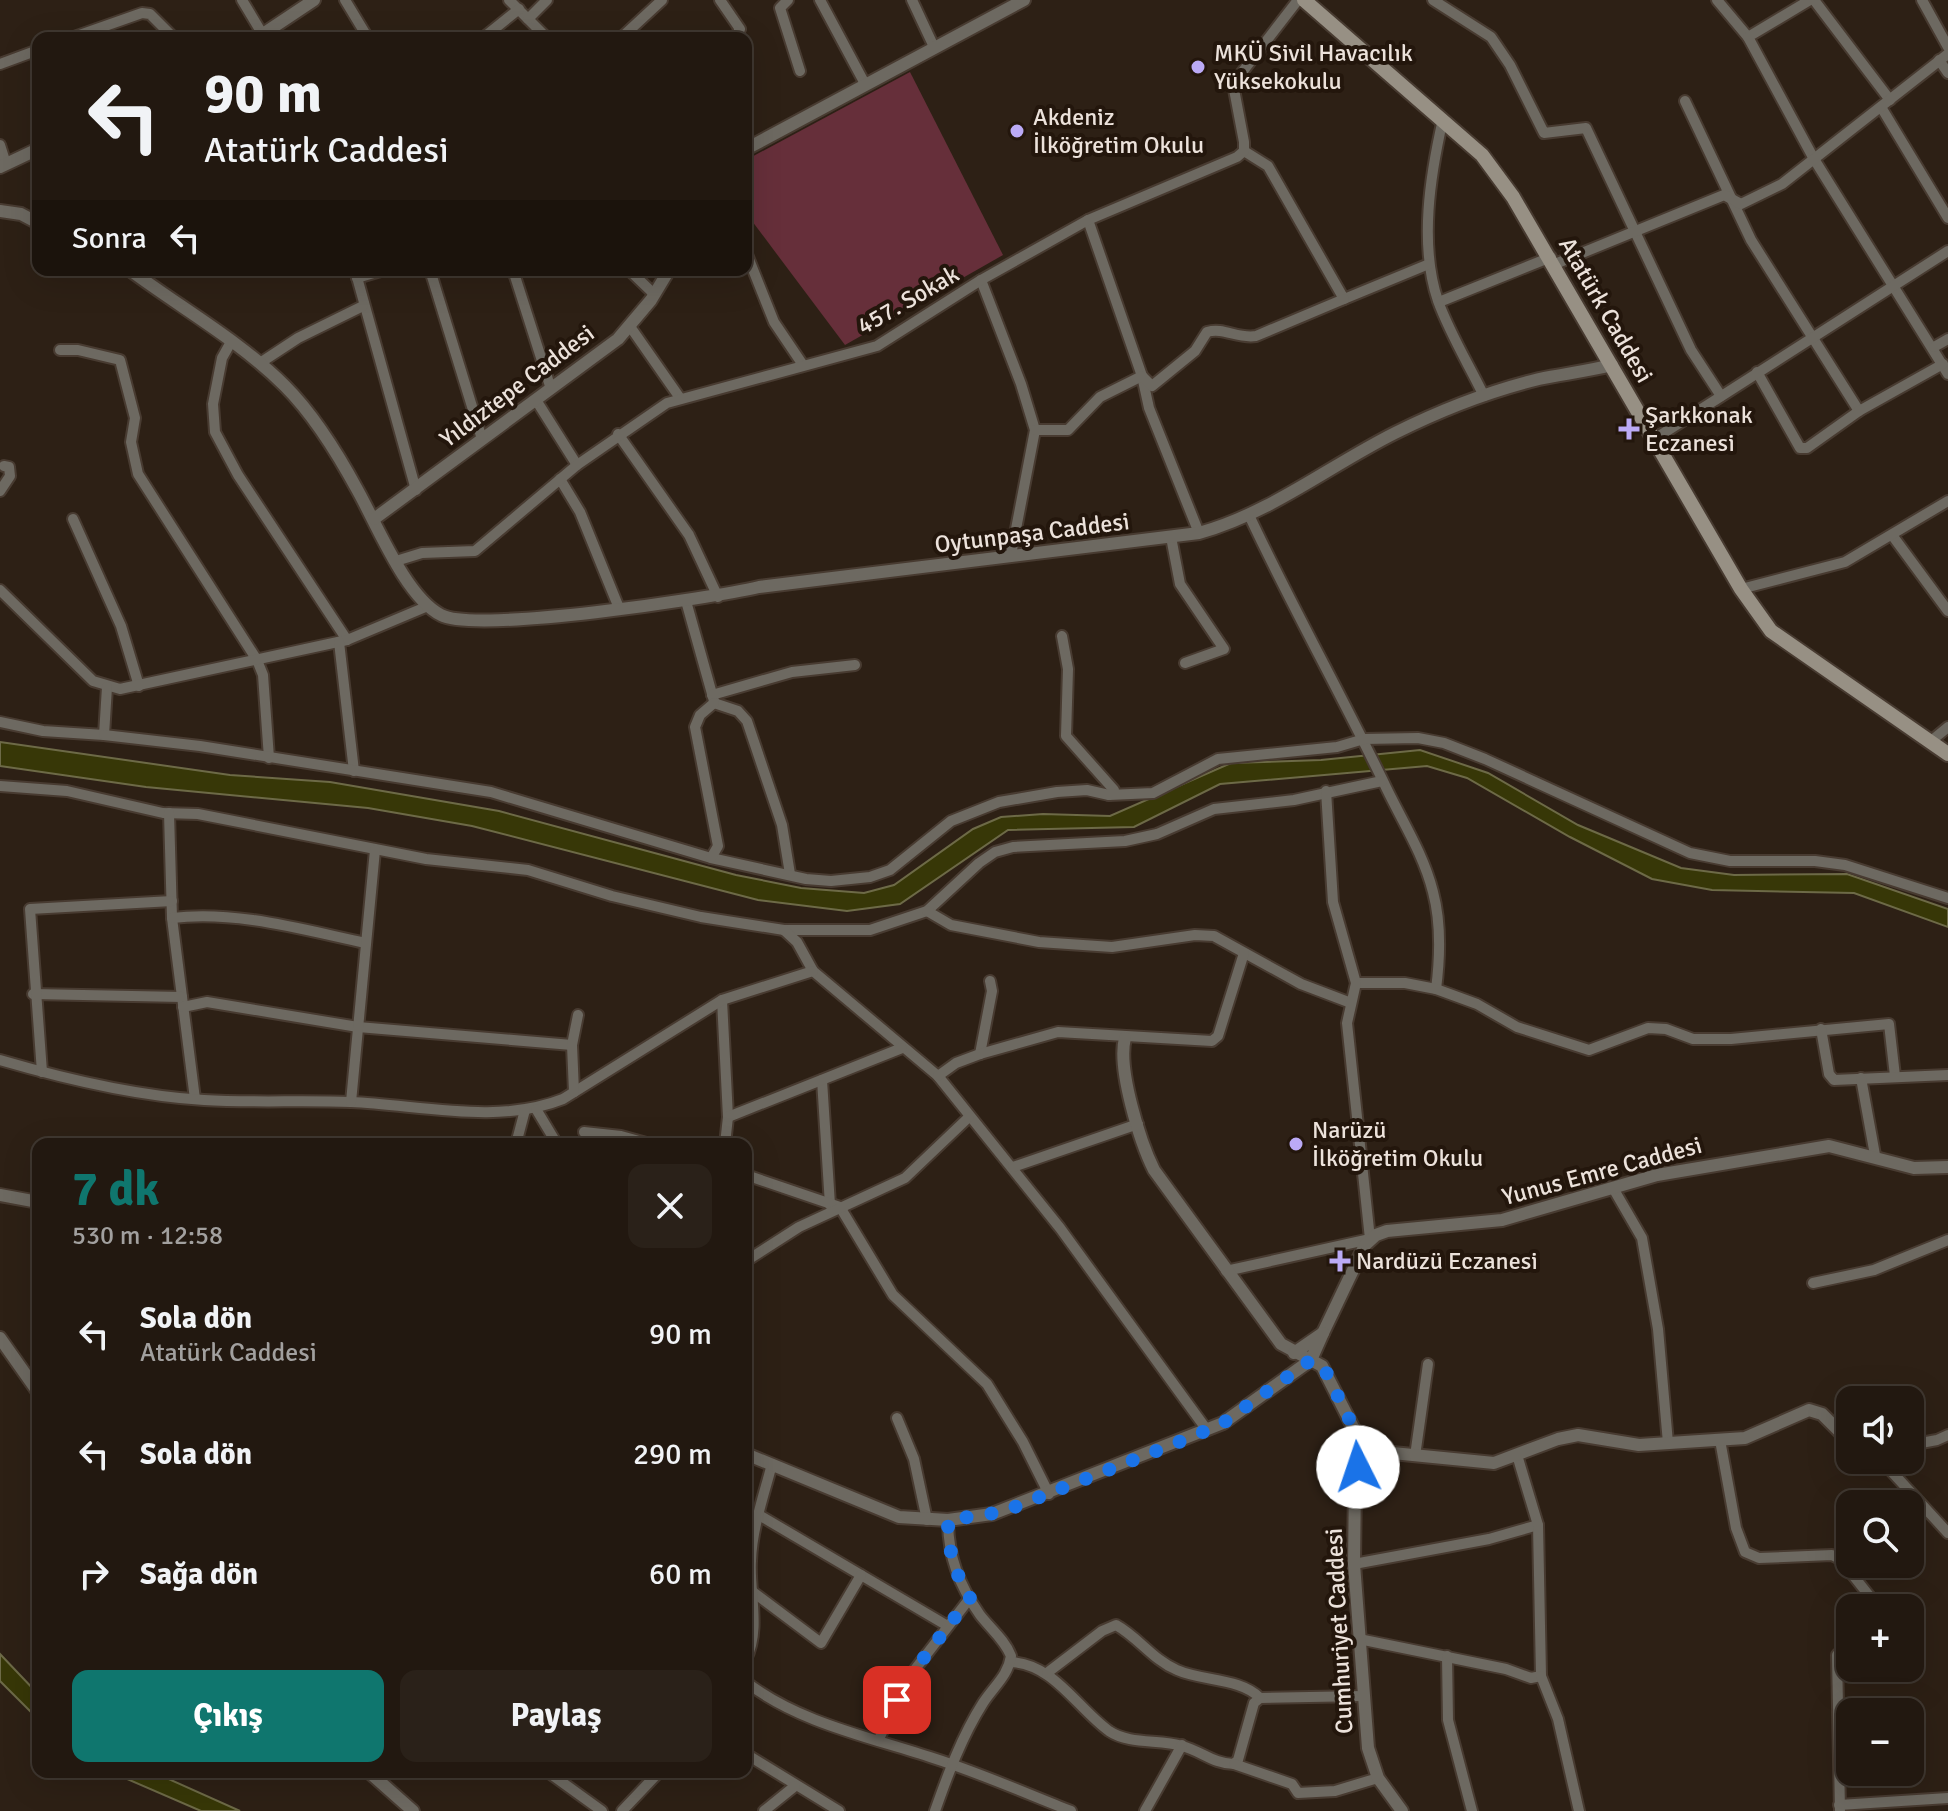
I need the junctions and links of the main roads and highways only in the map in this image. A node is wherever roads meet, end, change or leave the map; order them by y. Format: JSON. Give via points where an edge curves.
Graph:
{"nodes":[{"id":1,"x":1301,"y":0,"type":"edge"},
{"id":2,"x":1948,"y":754,"type":"edge"}],
"edges":[{"from":1,"to":2,"type":"main road","name":"Atatürk Caddesi","via":[[1482,155],[1553,260],[1741,589],[1771,631]]}]}
